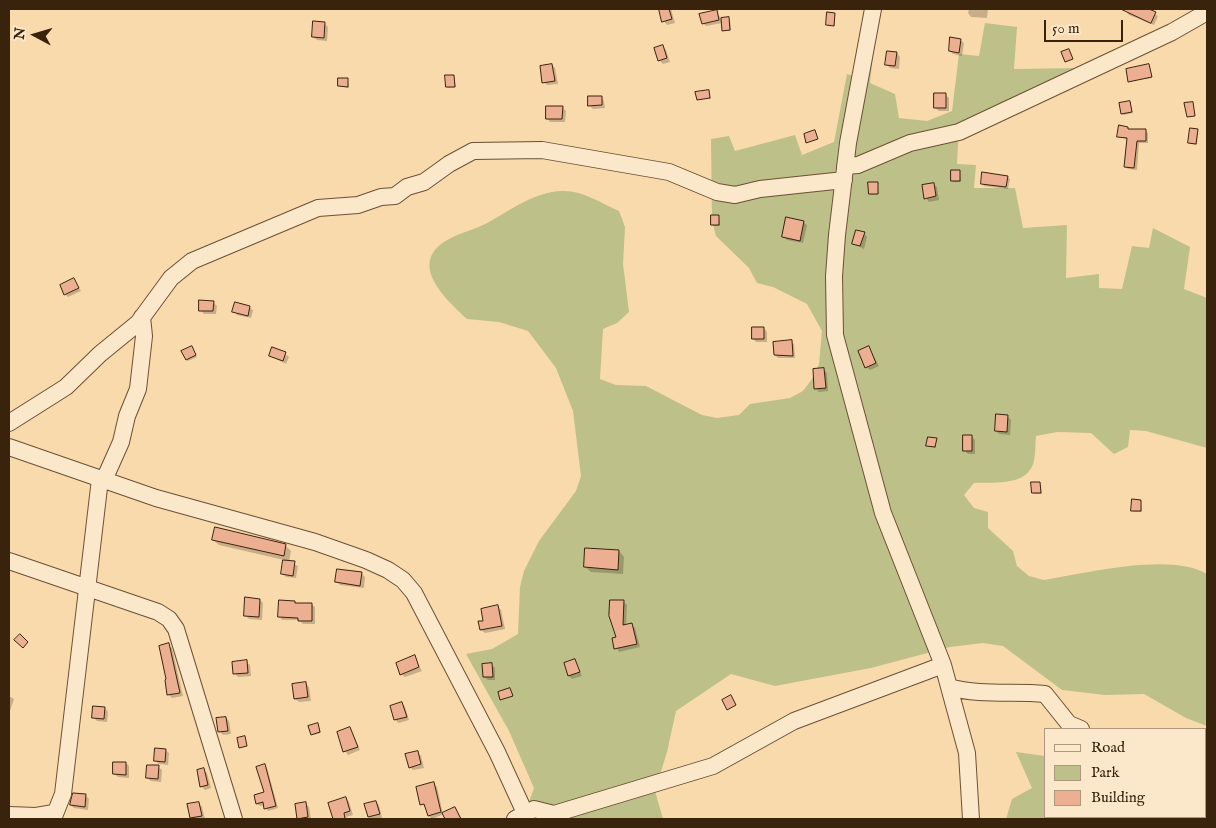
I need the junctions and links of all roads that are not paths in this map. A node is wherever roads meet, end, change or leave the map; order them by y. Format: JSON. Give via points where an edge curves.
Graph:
{"nodes":[{"id":1,"x":873,"y":9,"type":"edge"},
{"id":2,"x":1207,"y":12,"type":"edge"},
{"id":3,"x":845,"y":173,"type":"junction"},
{"id":4,"x":142,"y":317,"type":"junction"},
{"id":5,"x":9,"y":423,"type":"edge"},
{"id":6,"x":9,"y":447,"type":"edge"},
{"id":7,"x":102,"y":480,"type":"junction"},
{"id":8,"x":9,"y":561,"type":"edge"},
{"id":9,"x":87,"y":587,"type":"junction"},
{"id":10,"x":943,"y":665,"type":"junction"},
{"id":11,"x":949,"y":687,"type":"junction"},
{"id":12,"x":1079,"y":728,"type":"edge"},
{"id":13,"x":9,"y":815,"type":"edge"},
{"id":14,"x":53,"y":816,"type":"edge"},
{"id":15,"x":520,"y":816,"type":"edge"},
{"id":16,"x":234,"y":819,"type":"edge"},
{"id":17,"x":971,"y":819,"type":"edge"}],
"edges":[{"from":1,"to":3,"type":"street"},
{"from":2,"to":3,"type":"street","via":[[1172,32],[966,129],[910,143]]},
{"from":3,"to":4,"type":"street","via":[[735,195],[717,192],[669,172],[542,150],[473,151],[395,196],[358,205],[318,208],[192,261],[170,278]]},
{"from":3,"to":10,"type":"street","via":[[834,276],[836,342],[883,513]]},
{"from":4,"to":5,"type":"street","via":[[66,387]]},
{"from":4,"to":7,"type":"street","via":[[144,336],[138,389],[121,442]]},
{"from":6,"to":7,"type":"street"},
{"from":7,"to":9,"type":"street"},
{"from":7,"to":15,"type":"street","via":[[315,542],[366,560],[402,580],[414,593],[446,653]]},
{"from":8,"to":9,"type":"street"},
{"from":9,"to":14,"type":"street","via":[[63,794]]},
{"from":9,"to":16,"type":"street","via":[[158,612],[176,629]]},
{"from":10,"to":11,"type":"street"},
{"from":10,"to":15,"type":"street","via":[[794,721],[714,766],[554,814],[534,809]]},
{"from":11,"to":12,"type":"street","via":[[981,692],[1045,694],[1069,724]]},
{"from":11,"to":17,"type":"street","via":[[967,753]]},
{"from":13,"to":14,"type":"street"}]}
